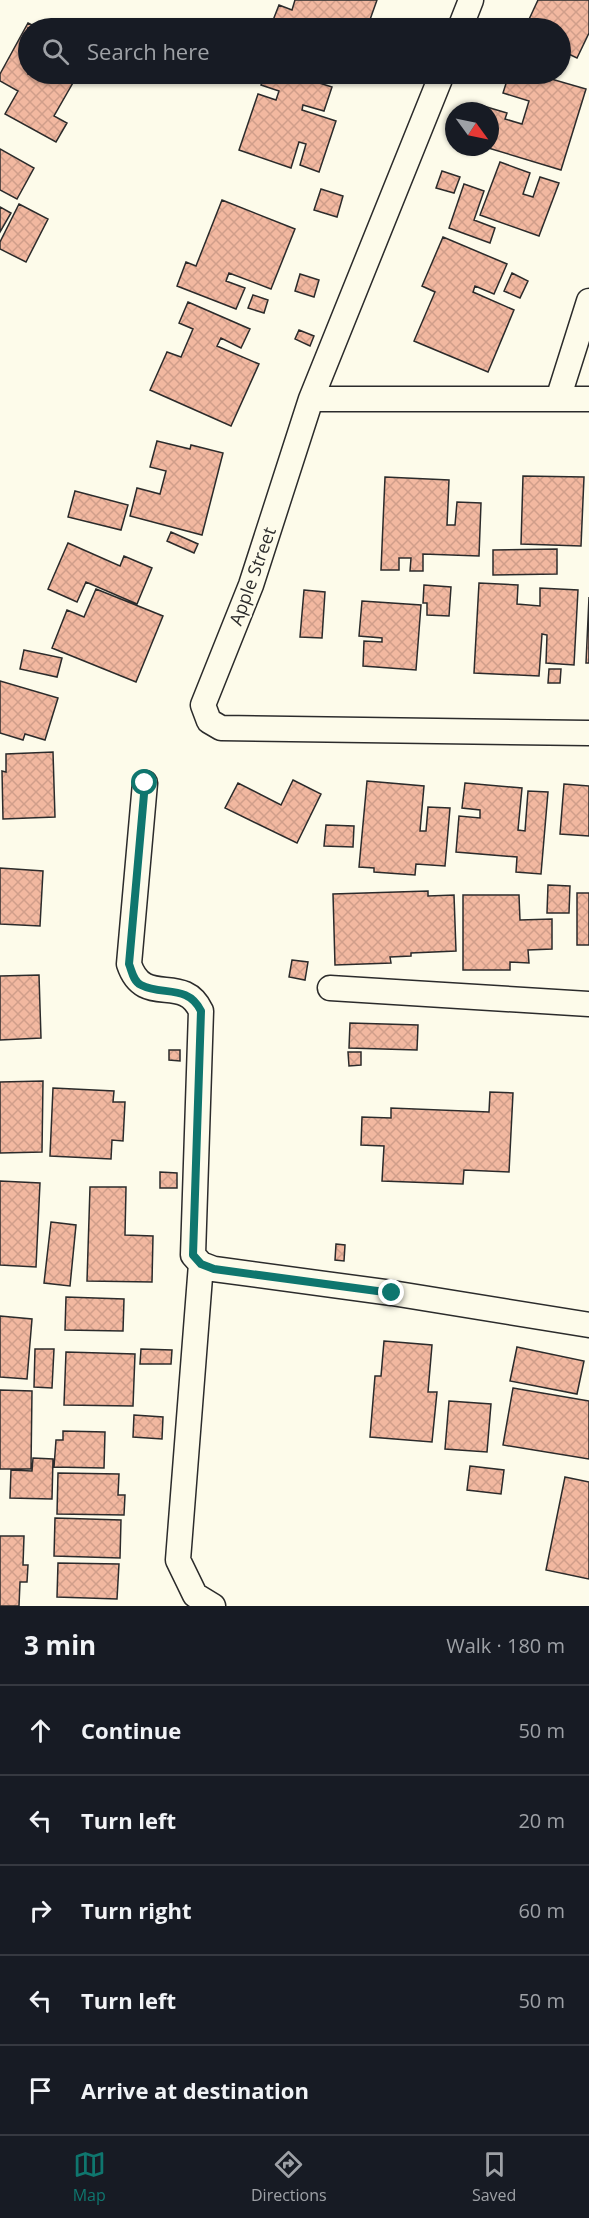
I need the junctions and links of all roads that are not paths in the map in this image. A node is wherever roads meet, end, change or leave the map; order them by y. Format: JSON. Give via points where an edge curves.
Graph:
{"nodes":[{"id":1,"x":471,"y":0,"type":"edge"},
{"id":2,"x":464,"y":18,"type":"edge"},
{"id":3,"x":438,"y":84,"type":"edge"},
{"id":4,"x":589,"y":300,"type":"edge"},
{"id":5,"x":311,"y":399,"type":"junction"},
{"id":6,"x":558,"y":399,"type":"junction"},
{"id":7,"x":589,"y":399,"type":"edge"},
{"id":8,"x":589,"y":733,"type":"edge"},
{"id":9,"x":145,"y":783,"type":"dead end"},
{"id":10,"x":330,"y":988,"type":"dead end"},
{"id":11,"x":589,"y":1004,"type":"edge"},
{"id":12,"x":201,"y":1264,"type":"junction"},
{"id":13,"x":589,"y":1325,"type":"edge"},
{"id":14,"x":213,"y":1606,"type":"edge"}],
"edges":[{"from":1,"to":2,"type":"street"},
{"from":3,"to":5,"type":"street","name":"Apple Street"},
{"from":4,"to":6,"type":"street"},
{"from":5,"to":6,"type":"street"},
{"from":5,"to":8,"type":"street","name":"Apple Street","via":[[251,585],[203,705],[209,721],[221,728]]},
{"from":6,"to":7,"type":"street"},
{"from":9,"to":12,"type":"street","via":[[129,964],[134,979],[141,985],[183,993],[197,1002],[201,1011],[193,1255]]},
{"from":10,"to":11,"type":"street"},
{"from":12,"to":13,"type":"street"},
{"from":12,"to":14,"type":"street","via":[[178,1560],[195,1595]]}]}
